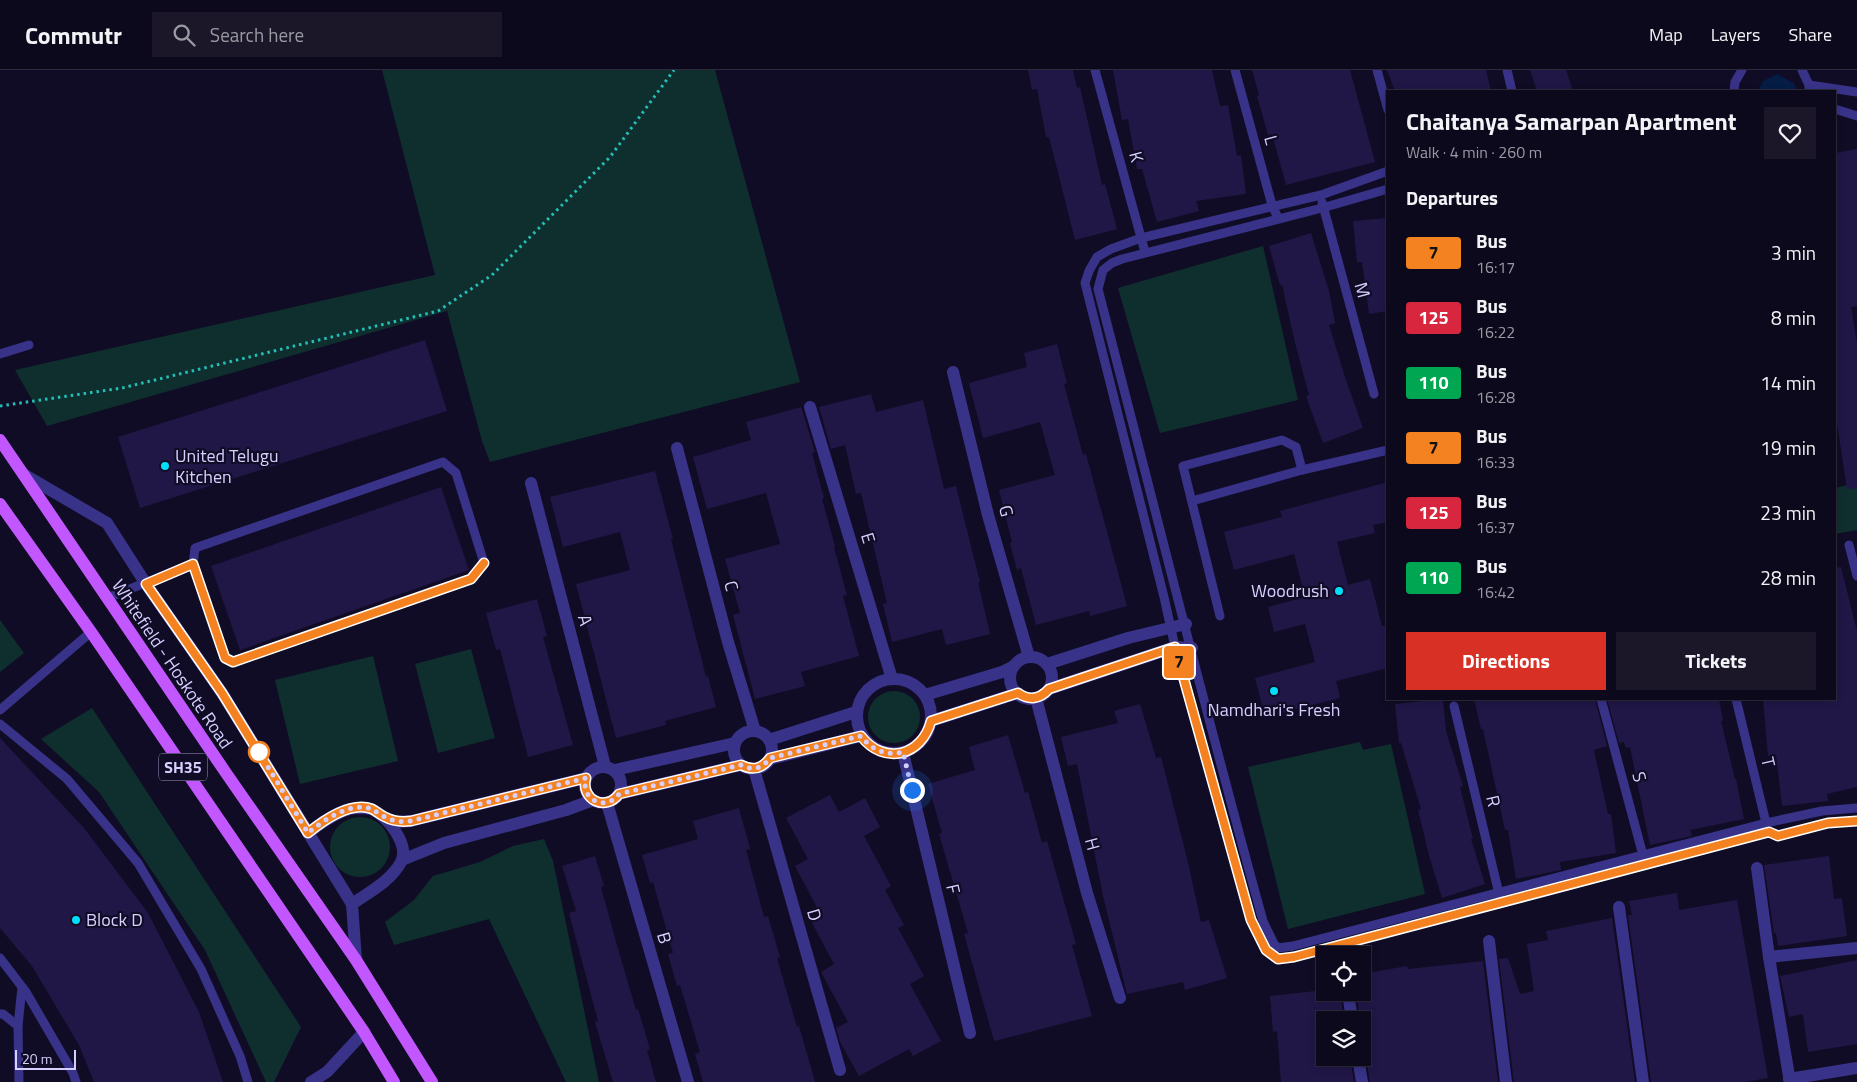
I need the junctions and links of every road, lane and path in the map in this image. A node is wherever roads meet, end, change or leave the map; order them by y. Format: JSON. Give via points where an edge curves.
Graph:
{"nodes":[{"id":1,"x":674,"y":70,"type":"edge"},
{"id":2,"x":1095,"y":70,"type":"edge"},
{"id":3,"x":1235,"y":70,"type":"edge"},
{"id":4,"x":1377,"y":70,"type":"edge"},
{"id":5,"x":1506,"y":70,"type":"edge"},
{"id":6,"x":1742,"y":70,"type":"edge"},
{"id":7,"x":1802,"y":70,"type":"edge"},
{"id":8,"x":1809,"y":88,"type":"edge"},
{"id":9,"x":1512,"y":90,"type":"edge"},
{"id":10,"x":1734,"y":90,"type":"edge"},
{"id":11,"x":1833,"y":90,"type":"edge"},
{"id":12,"x":1836,"y":90,"type":"edge"},
{"id":13,"x":1857,"y":92,"type":"edge"},
{"id":14,"x":1386,"y":103,"type":"edge"},
{"id":15,"x":1836,"y":108,"type":"edge"},
{"id":16,"x":1857,"y":116,"type":"edge"},
{"id":17,"x":1386,"y":172,"type":"edge"},
{"id":18,"x":1386,"y":190,"type":"edge"},
{"id":19,"x":1322,"y":195,"type":"junction"},
{"id":20,"x":1272,"y":205,"type":"junction"},
{"id":21,"x":1322,"y":208,"type":"junction"},
{"id":22,"x":1278,"y":218,"type":"junction"},
{"id":23,"x":1141,"y":238,"type":"junction"},
{"id":24,"x":1146,"y":252,"type":"junction"},
{"id":25,"x":30,"y":345,"type":"dead end"},
{"id":26,"x":0,"y":354,"type":"edge"},
{"id":27,"x":953,"y":372,"type":"dead end"},
{"id":28,"x":1374,"y":394,"type":"dead end"},
{"id":29,"x":0,"y":406,"type":"edge"},
{"id":30,"x":810,"y":407,"type":"dead end"},
{"id":31,"x":0,"y":440,"type":"edge"},
{"id":32,"x":677,"y":448,"type":"dead end"},
{"id":33,"x":1386,"y":450,"type":"edge"},
{"id":34,"x":1302,"y":470,"type":"junction"},
{"id":35,"x":23,"y":474,"type":"junction"},
{"id":36,"x":531,"y":483,"type":"dead end"},
{"id":37,"x":1192,"y":501,"type":"junction"},
{"id":38,"x":0,"y":504,"type":"edge"},
{"id":39,"x":1849,"y":545,"type":"dead end"},
{"id":40,"x":193,"y":564,"type":"junction"},
{"id":41,"x":1857,"y":576,"type":"edge"},
{"id":42,"x":146,"y":584,"type":"junction"},
{"id":43,"x":107,"y":598,"type":"junction"},
{"id":44,"x":1220,"y":616,"type":"dead end"},
{"id":45,"x":1186,"y":624,"type":"junction"},
{"id":46,"x":1170,"y":627,"type":"junction"},
{"id":47,"x":91,"y":632,"type":"junction"},
{"id":48,"x":1175,"y":647,"type":"junction"},
{"id":49,"x":1192,"y":648,"type":"junction"},
{"id":50,"x":1029,"y":657,"type":"junction"},
{"id":51,"x":1047,"y":664,"type":"junction"},
{"id":52,"x":1014,"y":666,"type":"junction"},
{"id":53,"x":892,"y":679,"type":"junction"},
{"id":54,"x":1049,"y":689,"type":"junction"},
{"id":55,"x":1018,"y":693,"type":"junction"},
{"id":56,"x":924,"y":695,"type":"junction"},
{"id":57,"x":1036,"y":698,"type":"junction"},
{"id":58,"x":1601,"y":700,"type":"edge"},
{"id":59,"x":1736,"y":700,"type":"edge"},
{"id":60,"x":1454,"y":706,"type":"dead end"},
{"id":61,"x":0,"y":710,"type":"edge"},
{"id":62,"x":856,"y":712,"type":"junction"},
{"id":63,"x":931,"y":721,"type":"junction"},
{"id":64,"x":0,"y":724,"type":"edge"},
{"id":65,"x":755,"y":731,"type":"junction"},
{"id":66,"x":861,"y":736,"type":"junction"},
{"id":67,"x":769,"y":740,"type":"junction"},
{"id":68,"x":735,"y":743,"type":"junction"},
{"id":69,"x":903,"y":752,"type":"junction"},
{"id":70,"x":770,"y":758,"type":"junction"},
{"id":71,"x":741,"y":765,"type":"junction"},
{"id":72,"x":610,"y":768,"type":"junction"},
{"id":73,"x":754,"y":769,"type":"junction"},
{"id":74,"x":586,"y":778,"type":"junction"},
{"id":75,"x":619,"y":794,"type":"junction"},
{"id":76,"x":593,"y":800,"type":"junction"},
{"id":77,"x":607,"y":803,"type":"junction"},
{"id":78,"x":1857,"y":808,"type":"edge"},
{"id":79,"x":384,"y":817,"type":"junction"},
{"id":80,"x":1857,"y":821,"type":"edge"},
{"id":81,"x":1766,"y":823,"type":"junction"},
{"id":82,"x":1769,"y":832,"type":"junction"},
{"id":83,"x":308,"y":833,"type":"junction"},
{"id":84,"x":1644,"y":859,"type":"junction"},
{"id":85,"x":402,"y":860,"type":"junction"},
{"id":86,"x":1757,"y":868,"type":"dead end"},
{"id":87,"x":1498,"y":892,"type":"junction"},
{"id":88,"x":1502,"y":902,"type":"junction"},
{"id":89,"x":352,"y":904,"type":"junction"},
{"id":90,"x":1619,"y":908,"type":"dead end"},
{"id":91,"x":1489,"y":941,"type":"dead end"},
{"id":92,"x":1857,"y":948,"type":"edge"},
{"id":93,"x":1768,"y":957,"type":"junction"},
{"id":94,"x":0,"y":958,"type":"edge"},
{"id":95,"x":356,"y":960,"type":"junction"},
{"id":96,"x":22,"y":987,"type":"junction"},
{"id":97,"x":1120,"y":998,"type":"dead end"},
{"id":98,"x":0,"y":1014,"type":"edge"},
{"id":99,"x":18,"y":1026,"type":"junction"},
{"id":100,"x":364,"y":1032,"type":"junction"},
{"id":101,"x":970,"y":1033,"type":"dead end"},
{"id":102,"x":1359,"y":1066,"type":"edge"},
{"id":103,"x":1857,"y":1068,"type":"edge"},
{"id":104,"x":840,"y":1070,"type":"dead end"},
{"id":105,"x":1790,"y":1081,"type":"edge"},
{"id":106,"x":19,"y":1082,"type":"edge"},
{"id":107,"x":76,"y":1082,"type":"edge"},
{"id":108,"x":248,"y":1082,"type":"edge"},
{"id":109,"x":311,"y":1082,"type":"edge"},
{"id":110,"x":394,"y":1082,"type":"edge"},
{"id":111,"x":432,"y":1082,"type":"edge"},
{"id":112,"x":688,"y":1082,"type":"edge"},
{"id":113,"x":1362,"y":1082,"type":"edge"},
{"id":114,"x":1506,"y":1082,"type":"edge"},
{"id":115,"x":1643,"y":1082,"type":"edge"}],
"edges":[{"from":1,"to":29,"type":"path","via":[[610,157],[492,275],[438,311],[122,388]]},
{"from":2,"to":23,"type":"lane","name":"K"},
{"from":3,"to":20,"type":"lane","name":"L"},
{"from":4,"to":14,"type":"lane"},
{"from":5,"to":9,"type":"lane"},
{"from":6,"to":10,"type":"lane"},
{"from":7,"to":8,"type":"lane"},
{"from":8,"to":11,"type":"lane"},
{"from":12,"to":13,"type":"lane"},
{"from":15,"to":16,"type":"lane"},
{"from":17,"to":19,"type":"lane"},
{"from":18,"to":21,"type":"lane"},
{"from":19,"to":20,"type":"lane"},
{"from":19,"to":21,"type":"lane","name":"M"},
{"from":20,"to":22,"type":"lane","name":"L"},
{"from":20,"to":23,"type":"lane"},
{"from":21,"to":22,"type":"lane"},
{"from":21,"to":28,"type":"lane","name":"M"},
{"from":22,"to":24,"type":"lane"},
{"from":23,"to":24,"type":"lane","name":"K"},
{"from":23,"to":46,"type":"lane","via":[[1097,257],[1085,283]]},
{"from":24,"to":45,"type":"lane","via":[[1112,263],[1103,270],[1098,289]]},
{"from":25,"to":26,"type":"lane"},
{"from":27,"to":50,"type":"street","name":"G","via":[[988,515]]},
{"from":30,"to":53,"type":"street","name":"E"},
{"from":31,"to":35,"type":"main road","name":"Whitefield - Hoskote Road","number":"SH35"},
{"from":32,"to":65,"type":"street","name":"C"},
{"from":33,"to":34,"type":"lane"},
{"from":34,"to":37,"type":"lane"},
{"from":34,"to":37,"type":"lane","via":[[1296,447],[1282,440],[1183,466]]},
{"from":35,"to":42,"type":"street","via":[[106,523]]},
{"from":35,"to":43,"type":"main road","name":"Whitefield - Hoskote Road","number":"SH35"},
{"from":36,"to":72,"type":"street","name":"A"},
{"from":37,"to":44,"type":"lane"},
{"from":38,"to":47,"type":"main road","number":"SH35"},
{"from":39,"to":41,"type":"lane"},
{"from":40,"to":40,"type":"lane","via":[[225,658],[233,662],[471,579],[484,563],[456,473],[442,462],[195,548]]},
{"from":40,"to":42,"type":"lane"},
{"from":42,"to":43,"type":"lane"},
{"from":42,"to":83,"type":"street","via":[[222,693]]},
{"from":43,"to":95,"type":"main road","name":"Whitefield - Hoskote Road","number":"SH35"},
{"from":45,"to":46,"type":"street"},
{"from":45,"to":49,"type":"lane"},
{"from":46,"to":48,"type":"lane"},
{"from":46,"to":51,"type":"street"},
{"from":47,"to":61,"type":"lane"},
{"from":47,"to":100,"type":"main road","number":"SH35"},
{"from":48,"to":49,"type":"street"},
{"from":48,"to":54,"type":"street"},
{"from":48,"to":88,"type":"lane","via":[[1251,920],[1266,950],[1278,959],[1294,957]]},
{"from":49,"to":87,"type":"lane","via":[[1216,752],[1263,921],[1278,948]]},
{"from":50,"to":51,"type":"street"},
{"from":50,"to":52,"type":"street"},
{"from":51,"to":54,"type":"street","via":[[1052,676]]},
{"from":52,"to":55,"type":"street","via":[[1011,684]]},
{"from":52,"to":56,"type":"street"},
{"from":53,"to":56,"type":"street","via":[[910,683]]},
{"from":53,"to":62,"type":"street","via":[[868,689]]},
{"from":54,"to":57,"type":"street"},
{"from":55,"to":57,"type":"street","via":[[1023,697]]},
{"from":55,"to":63,"type":"street"},
{"from":56,"to":63,"type":"street","via":[[929,703]]},
{"from":57,"to":97,"type":"street","name":"H","via":[[1087,893]]},
{"from":58,"to":84,"type":"lane","name":"S"},
{"from":59,"to":81,"type":"lane","name":"T"},
{"from":60,"to":87,"type":"lane","name":"R"},
{"from":62,"to":66,"type":"street"},
{"from":62,"to":67,"type":"street"},
{"from":63,"to":69,"type":"street","via":[[922,741]]},
{"from":64,"to":108,"type":"lane","via":[[67,779],[138,863],[201,969],[240,1056]]},
{"from":65,"to":67,"type":"street"},
{"from":65,"to":68,"type":"street","via":[[745,733]]},
{"from":66,"to":69,"type":"street","via":[[879,751]]},
{"from":66,"to":70,"type":"street"},
{"from":67,"to":70,"type":"street"},
{"from":68,"to":71,"type":"street","via":[[734,755]]},
{"from":68,"to":72,"type":"street"},
{"from":69,"to":101,"type":"street","name":"F"},
{"from":70,"to":73,"type":"street","via":[[761,768]]},
{"from":71,"to":73,"type":"street"},
{"from":71,"to":75,"type":"street"},
{"from":72,"to":74,"type":"street","via":[[596,768]]},
{"from":72,"to":75,"type":"street","via":[[621,778]]},
{"from":73,"to":104,"type":"street","name":"D"},
{"from":74,"to":76,"type":"street","via":[[585,788]]},
{"from":74,"to":79,"type":"street","via":[[411,821],[396,822]]},
{"from":75,"to":77,"type":"street"},
{"from":76,"to":77,"type":"street"},
{"from":76,"to":85,"type":"street","via":[[444,843]]},
{"from":77,"to":112,"type":"street","name":"B"},
{"from":78,"to":81,"type":"lane","via":[[1822,811]]},
{"from":79,"to":83,"type":"street","via":[[371,809],[354,808],[339,813]]},
{"from":79,"to":85,"type":"street","via":[[403,848]]},
{"from":80,"to":82,"type":"lane","via":[[1828,823],[1778,836]]},
{"from":81,"to":82,"type":"lane","name":"T"},
{"from":81,"to":84,"type":"lane"},
{"from":82,"to":84,"type":"lane"},
{"from":83,"to":89,"type":"street"},
{"from":84,"to":87,"type":"lane"},
{"from":84,"to":88,"type":"lane"},
{"from":85,"to":89,"type":"street","via":[[392,874]]},
{"from":86,"to":93,"type":"street"},
{"from":87,"to":88,"type":"lane","name":"R"},
{"from":89,"to":95,"type":"street"},
{"from":90,"to":115,"type":"street"},
{"from":91,"to":114,"type":"street"},
{"from":92,"to":93,"type":"street"},
{"from":93,"to":105,"type":"street"},
{"from":94,"to":96,"type":"lane"},
{"from":95,"to":111,"type":"main road","name":"Whitefield - Hoskote Road","number":"SH35"},
{"from":96,"to":99,"type":"lane"},
{"from":96,"to":107,"type":"lane"},
{"from":98,"to":99,"type":"lane"},
{"from":99,"to":106,"type":"lane"},
{"from":100,"to":109,"type":"street","via":[[328,1072]]},
{"from":100,"to":110,"type":"main road","number":"SH35"},
{"from":102,"to":113,"type":"street"},
{"from":103,"to":105,"type":"street"}]}
